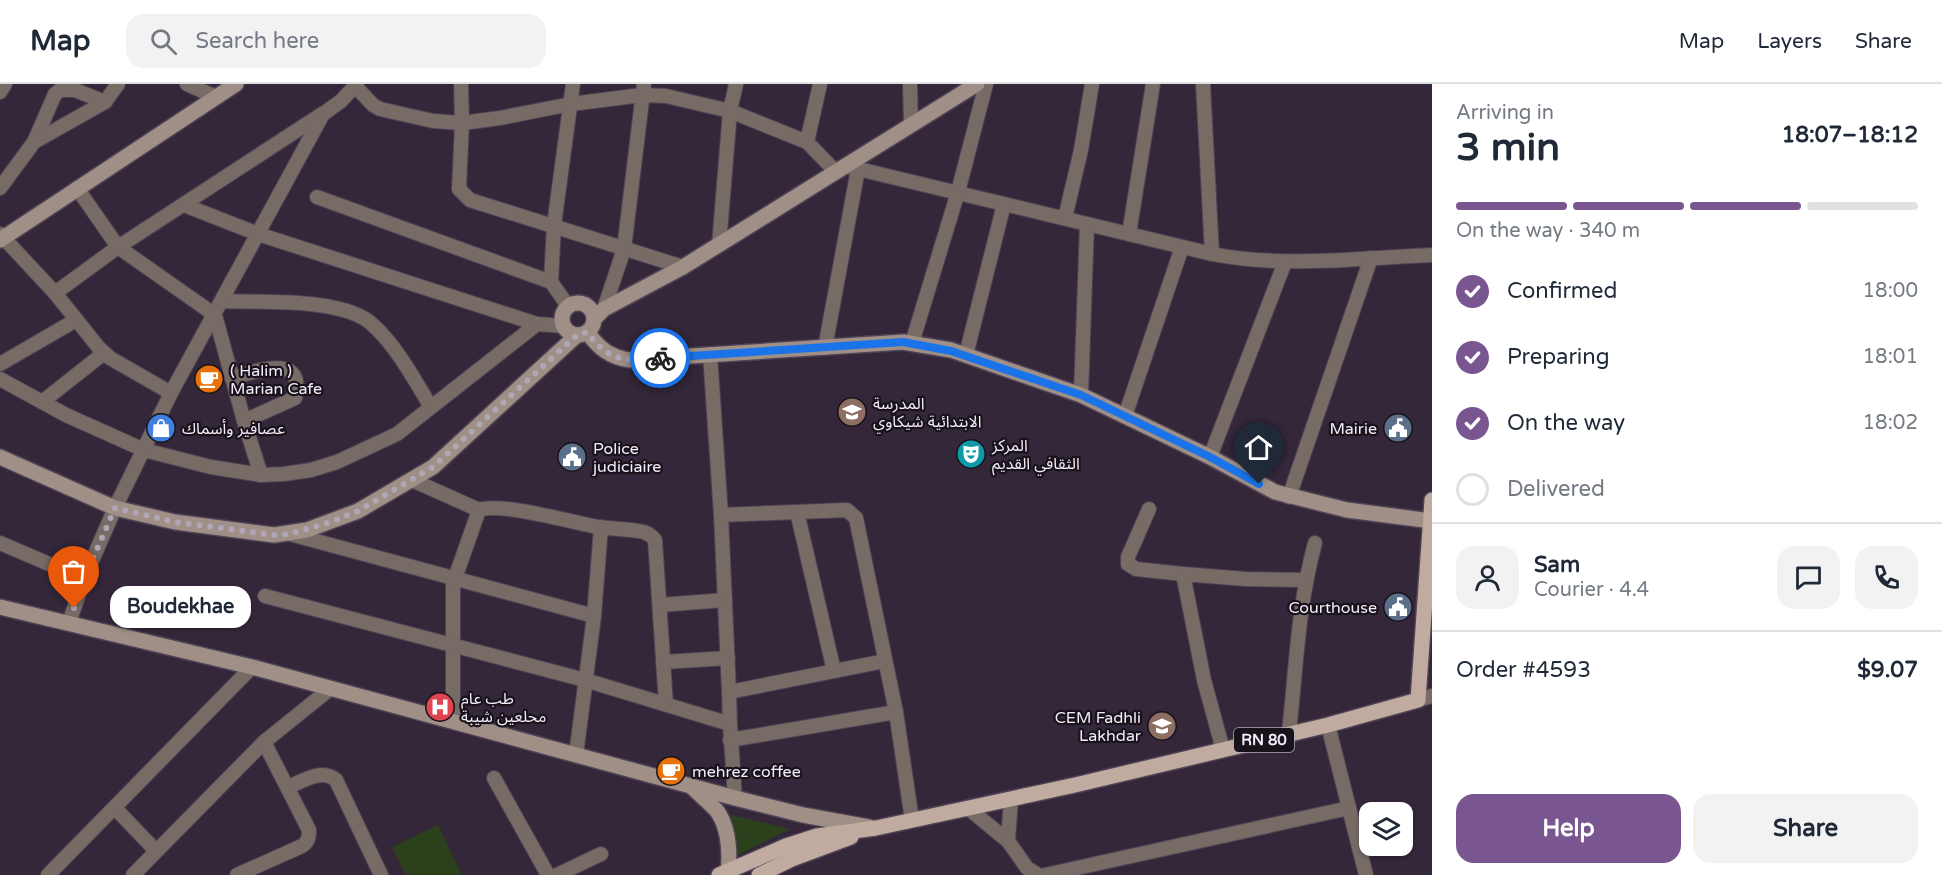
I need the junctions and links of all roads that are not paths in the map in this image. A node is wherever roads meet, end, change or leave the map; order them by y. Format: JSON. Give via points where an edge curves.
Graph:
{"nodes":[{"id":1,"x":5,"y":84,"type":"edge"},
{"id":2,"x":118,"y":84,"type":"edge"},
{"id":3,"x":187,"y":84,"type":"edge"},
{"id":4,"x":236,"y":84,"type":"edge"},
{"id":5,"x":460,"y":84,"type":"edge"},
{"id":6,"x":573,"y":84,"type":"edge"},
{"id":7,"x":736,"y":84,"type":"edge"},
{"id":8,"x":820,"y":84,"type":"edge"},
{"id":9,"x":909,"y":84,"type":"edge"},
{"id":10,"x":977,"y":84,"type":"edge"},
{"id":11,"x":986,"y":84,"type":"edge"},
{"id":12,"x":1092,"y":84,"type":"edge"},
{"id":13,"x":1153,"y":84,"type":"edge"},
{"id":14,"x":1203,"y":84,"type":"edge"},
{"id":15,"x":357,"y":85,"type":"edge"},
{"id":16,"x":643,"y":90,"type":"edge"},
{"id":17,"x":0,"y":92,"type":"edge"},
{"id":18,"x":216,"y":97,"type":"junction"},
{"id":19,"x":105,"y":102,"type":"junction"},
{"id":20,"x":571,"y":104,"type":"junction"},
{"id":21,"x":730,"y":111,"type":"junction"},
{"id":22,"x":323,"y":114,"type":"junction"},
{"id":23,"x":462,"y":123,"type":"junction"},
{"id":24,"x":910,"y":125,"type":"junction"},
{"id":25,"x":34,"y":142,"type":"junction"},
{"id":26,"x":807,"y":142,"type":"junction"},
{"id":27,"x":847,"y":169,"type":"junction"},
{"id":28,"x":0,"y":188,"type":"edge"},
{"id":29,"x":78,"y":188,"type":"junction"},
{"id":30,"x":958,"y":192,"type":"junction"},
{"id":31,"x":316,"y":197,"type":"dead end"},
{"id":32,"x":1004,"y":204,"type":"junction"},
{"id":33,"x":184,"y":205,"type":"junction"},
{"id":34,"x":1065,"y":218,"type":"junction"},
{"id":35,"x":1087,"y":224,"type":"junction"},
{"id":36,"x":554,"y":225,"type":"junction"},
{"id":37,"x":258,"y":234,"type":"junction"},
{"id":38,"x":1129,"y":234,"type":"junction"},
{"id":39,"x":2,"y":237,"type":"edge"},
{"id":40,"x":718,"y":244,"type":"junction"},
{"id":41,"x":118,"y":247,"type":"junction"},
{"id":42,"x":1182,"y":247,"type":"junction"},
{"id":43,"x":624,"y":249,"type":"junction"},
{"id":44,"x":1212,"y":254,"type":"junction"},
{"id":45,"x":1432,"y":255,"type":"edge"},
{"id":46,"x":1371,"y":258,"type":"junction"},
{"id":47,"x":1286,"y":262,"type":"junction"},
{"id":48,"x":683,"y":267,"type":"junction"},
{"id":49,"x":551,"y":282,"type":"junction"},
{"id":50,"x":55,"y":293,"type":"junction"},
{"id":51,"x":222,"y":301,"type":"junction"},
{"id":52,"x":568,"y":306,"type":"junction"},
{"id":53,"x":214,"y":315,"type":"junction"},
{"id":54,"x":76,"y":320,"type":"junction"},
{"id":55,"x":537,"y":324,"type":"junction"},
{"id":56,"x":585,"y":324,"type":"junction"},
{"id":57,"x":912,"y":343,"type":"junction"},
{"id":58,"x":825,"y":348,"type":"junction"},
{"id":59,"x":104,"y":352,"type":"junction"},
{"id":60,"x":710,"y":354,"type":"junction"},
{"id":61,"x":966,"y":355,"type":"junction"},
{"id":62,"x":0,"y":364,"type":"edge"},
{"id":63,"x":232,"y":378,"type":"junction"},
{"id":64,"x":0,"y":379,"type":"edge"},
{"id":65,"x":171,"y":393,"type":"junction"},
{"id":66,"x":1081,"y":395,"type":"junction"},
{"id":67,"x":42,"y":402,"type":"junction"},
{"id":68,"x":431,"y":407,"type":"junction"},
{"id":69,"x":1125,"y":416,"type":"junction"},
{"id":70,"x":244,"y":421,"type":"junction"},
{"id":71,"x":144,"y":450,"type":"junction"},
{"id":72,"x":0,"y":457,"type":"edge"},
{"id":73,"x":1210,"y":457,"type":"junction"},
{"id":74,"x":261,"y":475,"type":"junction"},
{"id":75,"x":412,"y":480,"type":"junction"},
{"id":76,"x":1289,"y":497,"type":"junction"},
{"id":77,"x":1432,"y":500,"type":"edge"},
{"id":78,"x":115,"y":508,"type":"junction"},
{"id":79,"x":1149,"y":509,"type":"dead end"},
{"id":80,"x":479,"y":510,"type":"junction"},
{"id":81,"x":797,"y":512,"type":"junction"},
{"id":82,"x":721,"y":515,"type":"junction"},
{"id":83,"x":1431,"y":521,"type":"edge"},
{"id":84,"x":601,"y":527,"type":"junction"},
{"id":85,"x":290,"y":534,"type":"junction"},
{"id":86,"x":0,"y":543,"type":"edge"},
{"id":87,"x":1315,"y":543,"type":"dead end"},
{"id":88,"x":1183,"y":574,"type":"junction"},
{"id":89,"x":84,"y":579,"type":"junction"},
{"id":90,"x":455,"y":579,"type":"junction"},
{"id":91,"x":1305,"y":580,"type":"junction"},
{"id":92,"x":265,"y":596,"type":"dead end"},
{"id":93,"x":725,"y":600,"type":"junction"},
{"id":94,"x":660,"y":605,"type":"junction"},
{"id":95,"x":0,"y":607,"type":"edge"},
{"id":96,"x":594,"y":616,"type":"junction"},
{"id":97,"x":69,"y":623,"type":"junction"},
{"id":98,"x":453,"y":644,"type":"junction"},
{"id":99,"x":728,"y":658,"type":"junction"},
{"id":100,"x":885,"y":661,"type":"junction"},
{"id":101,"x":663,"y":662,"type":"junction"},
{"id":102,"x":252,"y":667,"type":"junction"},
{"id":103,"x":834,"y":671,"type":"junction"},
{"id":104,"x":585,"y":680,"type":"junction"},
{"id":105,"x":331,"y":688,"type":"junction"},
{"id":106,"x":729,"y":692,"type":"junction"},
{"id":107,"x":1425,"y":698,"type":"edge"},
{"id":108,"x":666,"y":704,"type":"junction"},
{"id":109,"x":896,"y":712,"type":"junction"},
{"id":110,"x":453,"y":720,"type":"junction"},
{"id":111,"x":730,"y":724,"type":"junction"},
{"id":112,"x":1328,"y":725,"type":"junction"},
{"id":113,"x":1289,"y":733,"type":"junction"},
{"id":114,"x":730,"y":740,"type":"junction"},
{"id":115,"x":264,"y":742,"type":"junction"},
{"id":116,"x":1223,"y":750,"type":"junction"},
{"id":117,"x":576,"y":755,"type":"junction"},
{"id":118,"x":494,"y":778,"type":"dead end"},
{"id":119,"x":691,"y":786,"type":"junction"},
{"id":120,"x":288,"y":787,"type":"junction"},
{"id":121,"x":735,"y":798,"type":"junction"},
{"id":122,"x":1011,"y":799,"type":"junction"},
{"id":123,"x":1349,"y":807,"type":"junction"},
{"id":124,"x":115,"y":808,"type":"junction"},
{"id":125,"x":968,"y":808,"type":"junction"},
{"id":126,"x":912,"y":820,"type":"junction"},
{"id":127,"x":876,"y":828,"type":"junction"},
{"id":128,"x":1008,"y":841,"type":"junction"},
{"id":129,"x":156,"y":851,"type":"junction"},
{"id":130,"x":602,"y":854,"type":"dead end"},
{"id":131,"x":725,"y":873,"type":"edge"},
{"id":132,"x":48,"y":875,"type":"edge"},
{"id":133,"x":133,"y":875,"type":"edge"},
{"id":134,"x":237,"y":875,"type":"edge"},
{"id":135,"x":381,"y":875,"type":"edge"},
{"id":136,"x":548,"y":875,"type":"edge"},
{"id":137,"x":557,"y":875,"type":"edge"},
{"id":138,"x":759,"y":875,"type":"edge"},
{"id":139,"x":1038,"y":875,"type":"edge"},
{"id":140,"x":1045,"y":875,"type":"edge"},
{"id":141,"x":1366,"y":875,"type":"edge"}],
"edges":[{"from":1,"to":17,"type":"street"},
{"from":2,"to":19,"type":"street"},
{"from":3,"to":18,"type":"street"},
{"from":4,"to":18,"type":"street"},
{"from":5,"to":23,"type":"street"},
{"from":6,"to":20,"type":"street"},
{"from":7,"to":21,"type":"street"},
{"from":8,"to":26,"type":"street"},
{"from":9,"to":24,"type":"street"},
{"from":10,"to":24,"type":"street"},
{"from":11,"to":30,"type":"street"},
{"from":12,"to":34,"type":"street"},
{"from":13,"to":38,"type":"street"},
{"from":14,"to":44,"type":"street"},
{"from":15,"to":22,"type":"street"},
{"from":15,"to":23,"type":"street","via":[[380,109]]},
{"from":16,"to":20,"type":"street"},
{"from":16,"to":21,"type":"street"},
{"from":16,"to":43,"type":"street"},
{"from":18,"to":29,"type":"street"},
{"from":19,"to":25,"type":"street"},
{"from":19,"to":25,"type":"street","via":[[75,90],[60,90]]},
{"from":20,"to":23,"type":"street"},
{"from":20,"to":36,"type":"street"},
{"from":21,"to":26,"type":"street"},
{"from":21,"to":40,"type":"street"},
{"from":22,"to":33,"type":"street"},
{"from":22,"to":37,"type":"street"},
{"from":23,"to":36,"type":"street","via":[[459,189],[464,195]]},
{"from":24,"to":27,"type":"street"},
{"from":25,"to":28,"type":"street"},
{"from":26,"to":27,"type":"street"},
{"from":27,"to":30,"type":"street"},
{"from":27,"to":40,"type":"street"},
{"from":27,"to":58,"type":"street"},
{"from":29,"to":39,"type":"street"},
{"from":29,"to":41,"type":"street"},
{"from":30,"to":32,"type":"street"},
{"from":30,"to":57,"type":"street"},
{"from":31,"to":49,"type":"street"},
{"from":32,"to":34,"type":"street"},
{"from":32,"to":61,"type":"street"},
{"from":33,"to":37,"type":"street"},
{"from":33,"to":41,"type":"street"},
{"from":34,"to":35,"type":"street"},
{"from":35,"to":38,"type":"street"},
{"from":35,"to":66,"type":"street"},
{"from":36,"to":43,"type":"street"},
{"from":36,"to":49,"type":"street"},
{"from":37,"to":51,"type":"street"},
{"from":37,"to":55,"type":"street"},
{"from":38,"to":42,"type":"street"},
{"from":39,"to":50,"type":"street"},
{"from":40,"to":48,"type":"street"},
{"from":41,"to":50,"type":"street"},
{"from":41,"to":53,"type":"street"},
{"from":42,"to":44,"type":"street"},
{"from":42,"to":69,"type":"street"},
{"from":43,"to":48,"type":"street"},
{"from":43,"to":56,"type":"street"},
{"from":44,"to":47,"type":"street"},
{"from":45,"to":46,"type":"street"},
{"from":46,"to":47,"type":"street"},
{"from":46,"to":76,"type":"street"},
{"from":47,"to":73,"type":"street"},
{"from":48,"to":56,"type":"street"},
{"from":49,"to":52,"type":"street"},
{"from":50,"to":54,"type":"street"},
{"from":51,"to":53,"type":"street"},
{"from":51,"to":68,"type":"street","via":[[318,304],[347,310],[372,323]]},
{"from":52,"to":56,"type":"street","via":[[562,315]]},
{"from":52,"to":56,"type":"street","via":[[577,303],[591,309]]},
{"from":53,"to":63,"type":"street"},
{"from":53,"to":65,"type":"street"},
{"from":54,"to":59,"type":"street"},
{"from":54,"to":62,"type":"street"},
{"from":55,"to":56,"type":"street"},
{"from":55,"to":68,"type":"street"},
{"from":56,"to":60,"type":"street","via":[[599,347],[620,359]]},
{"from":56,"to":75,"type":"street","via":[[433,467]]},
{"from":57,"to":58,"type":"street"},
{"from":57,"to":61,"type":"street"},
{"from":58,"to":60,"type":"street"},
{"from":59,"to":65,"type":"street"},
{"from":59,"to":67,"type":"street"},
{"from":60,"to":82,"type":"street"},
{"from":61,"to":66,"type":"street"},
{"from":63,"to":70,"type":"street"},
{"from":63,"to":70,"type":"street","via":[[280,367],[295,378],[295,398]]},
{"from":64,"to":67,"type":"street"},
{"from":65,"to":71,"type":"street"},
{"from":66,"to":69,"type":"street"},
{"from":67,"to":71,"type":"street"},
{"from":68,"to":74,"type":"street","via":[[397,434],[337,462],[311,470]]},
{"from":69,"to":73,"type":"street"},
{"from":70,"to":74,"type":"street"},
{"from":71,"to":74,"type":"street"},
{"from":71,"to":78,"type":"street"},
{"from":72,"to":78,"type":"street"},
{"from":73,"to":76,"type":"street"},
{"from":75,"to":80,"type":"street"},
{"from":75,"to":85,"type":"street","via":[[358,511]]},
{"from":76,"to":83,"type":"street","via":[[1347,510]]},
{"from":77,"to":83,"type":"main road","number":"RN 80"},
{"from":78,"to":85,"type":"street","via":[[175,522]]},
{"from":78,"to":89,"type":"street"},
{"from":79,"to":88,"type":"street","via":[[1128,564],[1136,569]]},
{"from":80,"to":84,"type":"street","via":[[489,507],[520,511]]},
{"from":80,"to":90,"type":"street"},
{"from":81,"to":82,"type":"street"},
{"from":81,"to":100,"type":"street","via":[[847,510],[856,518]]},
{"from":81,"to":103,"type":"street"},
{"from":82,"to":93,"type":"street"},
{"from":83,"to":107,"type":"main road","number":"RN 80"},
{"from":84,"to":94,"type":"street","via":[[643,532],[655,540]]},
{"from":84,"to":96,"type":"street"},
{"from":85,"to":90,"type":"street"},
{"from":86,"to":89,"type":"street"},
{"from":87,"to":91,"type":"street"},
{"from":88,"to":91,"type":"street"},
{"from":88,"to":116,"type":"street","via":[[1204,681]]},
{"from":89,"to":97,"type":"street"},
{"from":90,"to":96,"type":"street"},
{"from":90,"to":98,"type":"street"},
{"from":91,"to":113,"type":"street"},
{"from":92,"to":98,"type":"street"},
{"from":93,"to":94,"type":"street"},
{"from":93,"to":99,"type":"street"},
{"from":94,"to":101,"type":"street"},
{"from":95,"to":97,"type":"street"},
{"from":96,"to":104,"type":"street"},
{"from":97,"to":102,"type":"street"},
{"from":98,"to":104,"type":"street"},
{"from":98,"to":110,"type":"street"},
{"from":99,"to":101,"type":"street"},
{"from":99,"to":106,"type":"street"},
{"from":100,"to":103,"type":"street"},
{"from":100,"to":109,"type":"street"},
{"from":101,"to":108,"type":"street"},
{"from":102,"to":105,"type":"street"},
{"from":102,"to":124,"type":"street"},
{"from":103,"to":106,"type":"street"},
{"from":104,"to":108,"type":"street"},
{"from":104,"to":117,"type":"street"},
{"from":105,"to":110,"type":"street"},
{"from":105,"to":115,"type":"street"},
{"from":106,"to":111,"type":"street"},
{"from":107,"to":112,"type":"main road","number":"RN 80"},
{"from":108,"to":111,"type":"street"},
{"from":109,"to":114,"type":"street"},
{"from":109,"to":126,"type":"street"},
{"from":110,"to":117,"type":"street"},
{"from":111,"to":114,"type":"street"},
{"from":112,"to":113,"type":"main road","number":"RN 80"},
{"from":112,"to":123,"type":"street"},
{"from":113,"to":116,"type":"main road","number":"RN 80"},
{"from":114,"to":121,"type":"street"},
{"from":115,"to":120,"type":"street"},
{"from":115,"to":129,"type":"street"},
{"from":116,"to":122,"type":"main road","number":"RN 80"},
{"from":117,"to":119,"type":"street"},
{"from":118,"to":136,"type":"street"},
{"from":119,"to":121,"type":"street"},
{"from":119,"to":131,"type":"street","via":[[722,819],[729,843]]},
{"from":120,"to":134,"type":"street","via":[[309,830],[307,842]]},
{"from":120,"to":135,"type":"street","via":[[320,774],[336,780]]},
{"from":121,"to":127,"type":"street"},
{"from":122,"to":125,"type":"main road","number":"RN 80"},
{"from":122,"to":128,"type":"street"},
{"from":123,"to":140,"type":"street"},
{"from":123,"to":141,"type":"street"},
{"from":124,"to":129,"type":"street"},
{"from":124,"to":132,"type":"street"},
{"from":125,"to":126,"type":"main road","number":"RN 80"},
{"from":125,"to":128,"type":"street"},
{"from":126,"to":127,"type":"main road","number":"RN 80"},
{"from":127,"to":131,"type":"main road","number":"RN 80","via":[[817,836]]},
{"from":127,"to":138,"type":"main road","number":"RN 80"},
{"from":128,"to":139,"type":"street","via":[[1027,868]]},
{"from":129,"to":133,"type":"street"},
{"from":130,"to":137,"type":"street"}]}
